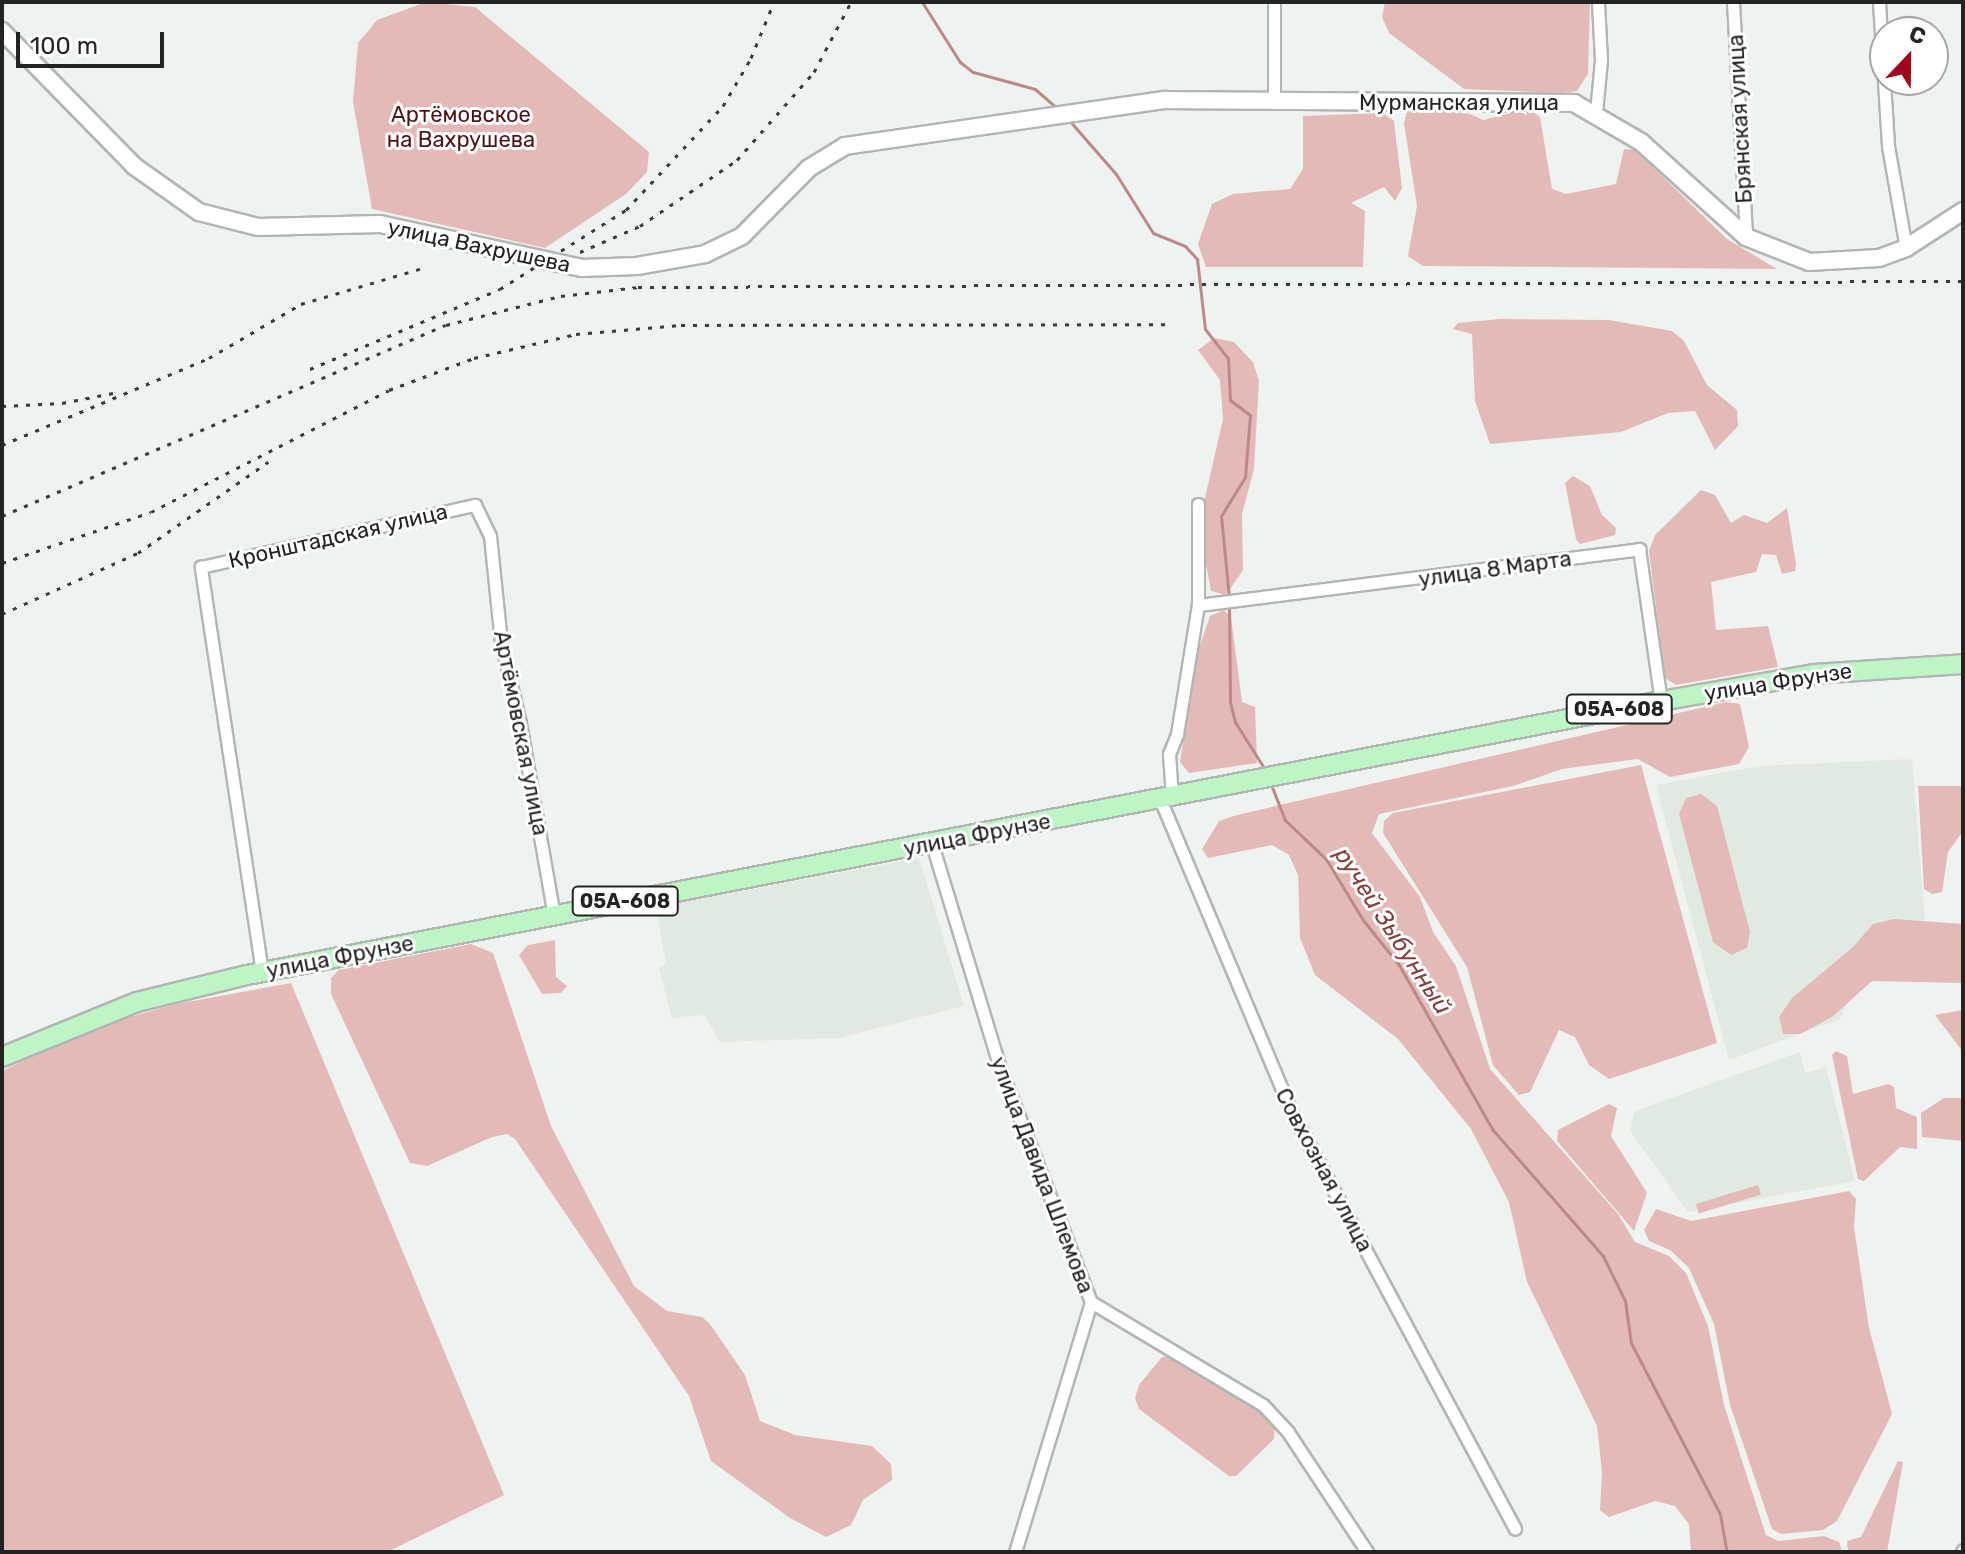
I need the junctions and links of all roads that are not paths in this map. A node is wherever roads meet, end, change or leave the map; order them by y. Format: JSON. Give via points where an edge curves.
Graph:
{"nodes":[{"id":1,"x":1274,"y":2,"type":"edge"},
{"id":2,"x":1598,"y":2,"type":"edge"},
{"id":3,"x":1733,"y":2,"type":"edge"},
{"id":4,"x":1879,"y":2,"type":"edge"},
{"id":5,"x":2,"y":31,"type":"edge"},
{"id":6,"x":1274,"y":103,"type":"junction"},
{"id":7,"x":1596,"y":112,"type":"junction"},
{"id":8,"x":1963,"y":211,"type":"edge"},
{"id":9,"x":1746,"y":237,"type":"junction"},
{"id":10,"x":1906,"y":248,"type":"junction"},
{"id":11,"x":1198,"y":504,"type":"dead end"},
{"id":12,"x":475,"y":505,"type":"joint"},
{"id":13,"x":1198,"y":605,"type":"junction"},
{"id":14,"x":1963,"y":664,"type":"edge"},
{"id":15,"x":1661,"y":701,"type":"junction"},
{"id":16,"x":1166,"y":798,"type":"junction"},
{"id":17,"x":932,"y":844,"type":"junction"},
{"id":18,"x":554,"y":915,"type":"junction"},
{"id":19,"x":262,"y":972,"type":"junction"},
{"id":20,"x":2,"y":1057,"type":"edge"},
{"id":21,"x":1091,"y":1302,"type":"junction"},
{"id":22,"x":1515,"y":1528,"type":"dead end"},
{"id":23,"x":1015,"y":1552,"type":"edge"},
{"id":24,"x":1367,"y":1552,"type":"edge"}],
"edges":[{"from":1,"to":6,"type":"street"},
{"from":2,"to":7,"type":"street","via":[[1601,60]]},
{"from":3,"to":9,"type":"street","name":"Брянская улица"},
{"from":4,"to":10,"type":"street","via":[[1888,146]]},
{"from":5,"to":6,"type":"main road","name":"улица Вахрушева","via":[[134,166],[199,212],[258,227],[380,224],[581,268],[637,266],[705,254],[742,236],[809,168],[845,146],[1165,100]]},
{"from":6,"to":7,"type":"main road","name":"Мурманская улица","via":[[1574,103]]},
{"from":7,"to":9,"type":"main road","name":"Мурманская улица","via":[[1641,142]]},
{"from":8,"to":10,"type":"main road","name":"Мурманская улица"},
{"from":9,"to":10,"type":"main road","name":"Мурманская улица","via":[[1809,262],[1879,258]]},
{"from":11,"to":13,"type":"street"},
{"from":12,"to":18,"type":"street","name":"Артёмовская улица","via":[[490,536],[501,642]]},
{"from":12,"to":19,"type":"street","name":"Кронштадская улица","via":[[201,567]]},
{"from":13,"to":15,"type":"street","name":"улица 8 Марта","via":[[1639,549]]},
{"from":13,"to":16,"type":"street","via":[[1177,734],[1169,754]]},
{"from":14,"to":15,"type":"main road","name":"улица Фрунзе","number":"05А-608","via":[[1814,674]]},
{"from":15,"to":16,"type":"main road","name":"улица Фрунзе","number":"05А-608"},
{"from":16,"to":17,"type":"main road","name":"улица Фрунзе","number":"05А-608"},
{"from":16,"to":22,"type":"street","name":"Совхозная улица","via":[[1290,1109]]},
{"from":17,"to":18,"type":"main road","name":"улица Фрунзе","number":"05А-608"},
{"from":17,"to":21,"type":"street","name":"улица Давида Шлемова","via":[[999,1065]]},
{"from":18,"to":19,"type":"main road","name":"улица Фрунзе","number":"05А-608"},
{"from":19,"to":20,"type":"main road","name":"улица Фрунзе","number":"05А-608","via":[[137,1002]]},
{"from":21,"to":23,"type":"street","name":"улица Давида Шлемова"},
{"from":21,"to":24,"type":"street","via":[[1263,1405],[1288,1432]]}]}
